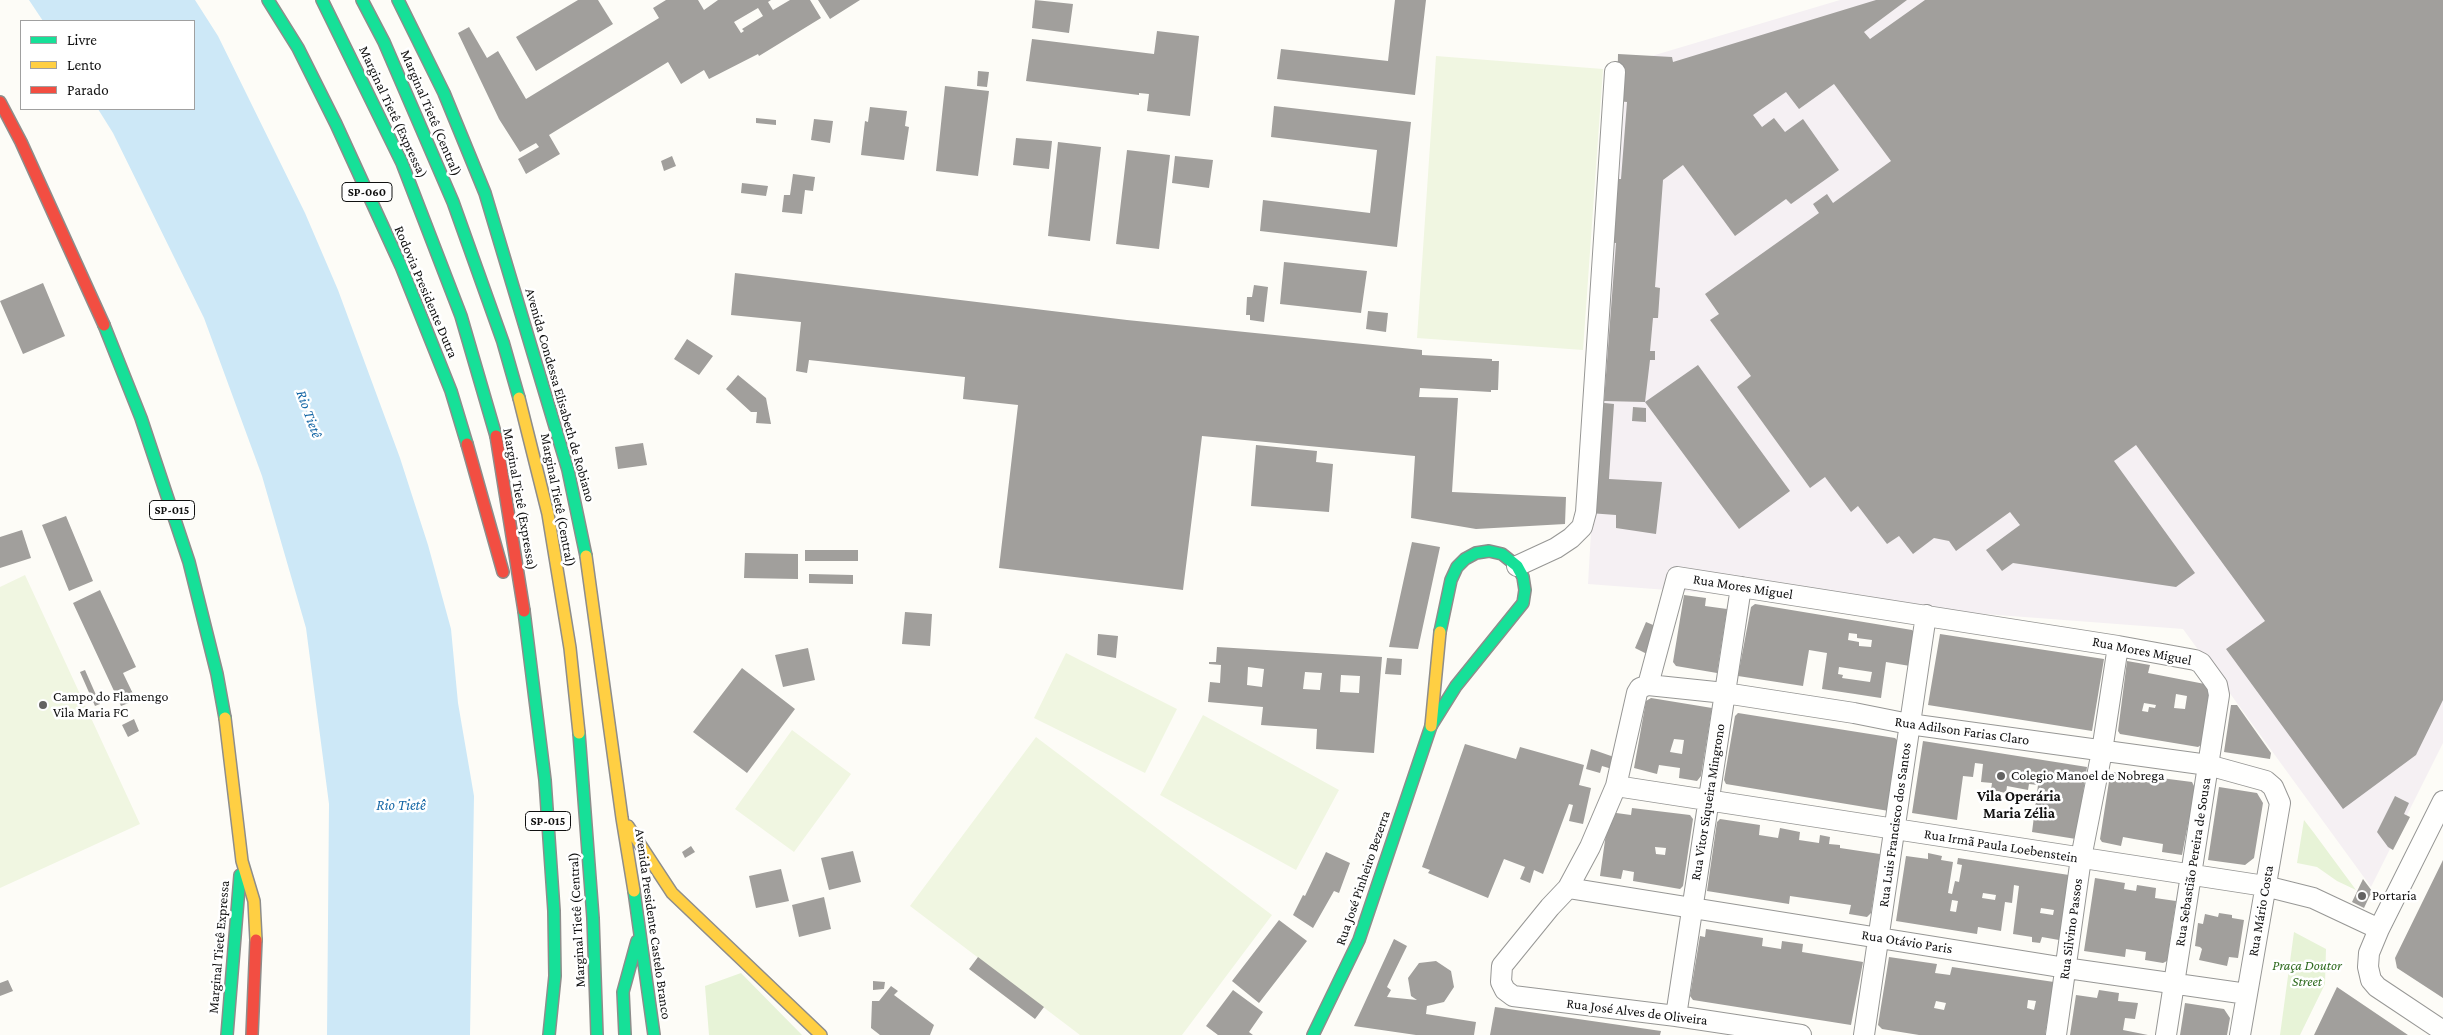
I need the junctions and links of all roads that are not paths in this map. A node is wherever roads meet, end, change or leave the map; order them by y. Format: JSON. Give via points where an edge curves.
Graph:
{"nodes":[{"id":1,"x":268,"y":0,"type":"edge"},
{"id":2,"x":322,"y":0,"type":"edge"},
{"id":3,"x":362,"y":0,"type":"edge"},
{"id":4,"x":398,"y":0,"type":"edge"},
{"id":5,"x":1615,"y":72,"type":"dead end"},
{"id":6,"x":0,"y":102,"type":"edge"},
{"id":7,"x":12,"y":154,"type":"dead end"},
{"id":8,"x":36,"y":178,"type":"junction"},
{"id":9,"x":1517,"y":566,"type":"junction"},
{"id":10,"x":1741,"y":587,"type":"junction"},
{"id":11,"x":524,"y":608,"type":"junction"},
{"id":12,"x":1926,"y":615,"type":"junction"},
{"id":13,"x":2118,"y":646,"type":"junction"},
{"id":14,"x":1648,"y":685,"type":"junction"},
{"id":15,"x":2219,"y":690,"type":"joint"},
{"id":16,"x":1725,"y":693,"type":"junction"},
{"id":17,"x":1909,"y":724,"type":"junction"},
{"id":18,"x":1431,"y":726,"type":"junction"},
{"id":19,"x":2102,"y":751,"type":"junction"},
{"id":20,"x":2208,"y":765,"type":"junction"},
{"id":21,"x":1616,"y":786,"type":"junction"},
{"id":22,"x":2273,"y":788,"type":"joint"},
{"id":23,"x":1709,"y":800,"type":"junction"},
{"id":24,"x":2443,"y":801,"type":"edge"},
{"id":25,"x":622,"y":818,"type":"junction"},
{"id":26,"x":1894,"y":829,"type":"junction"},
{"id":27,"x":2081,"y":858,"type":"junction"},
{"id":28,"x":242,"y":861,"type":"junction"},
{"id":29,"x":2191,"y":874,"type":"junction"},
{"id":30,"x":2265,"y":886,"type":"junction"},
{"id":31,"x":1568,"y":888,"type":"junction"},
{"id":32,"x":1692,"y":909,"type":"junction"},
{"id":33,"x":2379,"y":929,"type":"junction"},
{"id":34,"x":641,"y":930,"type":"junction"},
{"id":35,"x":1880,"y":938,"type":"junction"},
{"id":36,"x":2066,"y":968,"type":"junction"},
{"id":37,"x":2174,"y":983,"type":"junction"},
{"id":38,"x":1505,"y":990,"type":"joint"},
{"id":39,"x":2247,"y":994,"type":"junction"},
{"id":40,"x":1676,"y":1016,"type":"junction"},
{"id":41,"x":2443,"y":1031,"type":"edge"},
{"id":42,"x":227,"y":1035,"type":"edge"},
{"id":43,"x":252,"y":1035,"type":"edge"},
{"id":44,"x":549,"y":1035,"type":"edge"},
{"id":45,"x":597,"y":1035,"type":"edge"},
{"id":46,"x":625,"y":1035,"type":"edge"},
{"id":47,"x":654,"y":1035,"type":"edge"},
{"id":48,"x":821,"y":1035,"type":"edge"},
{"id":49,"x":1313,"y":1035,"type":"edge"},
{"id":50,"x":1801,"y":1035,"type":"edge"},
{"id":51,"x":1864,"y":1035,"type":"edge"},
{"id":52,"x":2056,"y":1035,"type":"edge"},
{"id":53,"x":2166,"y":1035,"type":"edge"},
{"id":54,"x":2240,"y":1035,"type":"edge"}],
"edges":[{"from":1,"to":11,"type":"main road","name":"Rodovia Presidente Dutra","number":"SP-060","via":[[298,48],[401,266],[451,391],[504,576]]},
{"from":2,"to":11,"type":"main road","name":"Marginal Tietê (Expressa)","number":"SP-015","via":[[402,162],[461,316],[496,438]]},
{"from":3,"to":45,"type":"main road","name":"Marginal Tietê (Central)","via":[[384,42],[453,202],[516,382],[532,443],[548,514],[570,648],[584,782]]},
{"from":4,"to":25,"type":"main road","name":"Avenida Condessa Elisabeth de Robiano","via":[[444,93],[485,193],[568,470],[586,557]]},
{"from":5,"to":9,"type":"street","via":[[1586,512],[1582,527],[1571,538]]},
{"from":6,"to":8,"type":"main road","number":"SP-015"},
{"from":7,"to":8,"type":"main road"},
{"from":8,"to":28,"type":"main road","number":"SP-015","via":[[98,310],[141,418],[189,562],[217,674],[230,750]]},
{"from":9,"to":18,"type":"main road","name":"Rua José Pinheiro Bezerra","via":[[1523,577],[1523,603],[1461,679]]},
{"from":9,"to":18,"type":"main road","name":"Rua José Pinheiro Bezerra","via":[[1502,554],[1490,552],[1476,553],[1457,567],[1441,623]]},
{"from":10,"to":12,"type":"street","name":"Rua Mores Miguel"},
{"from":10,"to":14,"type":"street","name":"Rua Mores Miguel","via":[[1677,577]]},
{"from":10,"to":16,"type":"street","name":"Rua Vitor Siqueira Mingrono"},
{"from":11,"to":44,"type":"main road","name":"Marginal Tietê (Expressa)","number":"SP-015","via":[[546,780],[554,911],[555,976]]},
{"from":12,"to":13,"type":"street","name":"Rua Mores Miguel"},
{"from":12,"to":17,"type":"street","name":"Rua Luis Francisco dos Santos"},
{"from":13,"to":15,"type":"street","name":"Rua Mores Miguel","via":[[2198,661]]},
{"from":13,"to":19,"type":"street","name":"Rua Silvino Passos"},
{"from":14,"to":16,"type":"street","name":"Rua Adilson Farias Claro"},
{"from":14,"to":21,"type":"street","name":"Rua Mores Miguel","via":[[1640,688],[1637,694]]},
{"from":15,"to":20,"type":"street","name":"Rua Sebastião Pereira de Sousa"},
{"from":16,"to":17,"type":"street","name":"Rua Adilson Farias Claro"},
{"from":16,"to":23,"type":"street","name":"Rua Vitor Siqueira Mingrono"},
{"from":17,"to":19,"type":"street","name":"Rua Adilson Farias Claro"},
{"from":17,"to":26,"type":"street","name":"Rua Luis Francisco dos Santos"},
{"from":18,"to":49,"type":"main road","name":"Rua José Pinheiro Bezerra","via":[[1359,940]]},
{"from":19,"to":20,"type":"street","name":"Rua Adilson Farias Claro"},
{"from":19,"to":27,"type":"street","name":"Rua Silvino Passos"},
{"from":20,"to":22,"type":"street","name":"Rua Adilson Farias Claro","via":[[2257,777]]},
{"from":20,"to":29,"type":"street","name":"Rua Sebastião Pereira de Sousa"},
{"from":21,"to":23,"type":"street","name":"Rua Irmã Paula Loebenstein"},
{"from":21,"to":31,"type":"street","name":"Rua Mores Miguel"},
{"from":22,"to":30,"type":"street","name":"Rua Mário Costa","via":[[2280,803]]},
{"from":23,"to":26,"type":"street","name":"Rua Irmã Paula Loebenstein"},
{"from":23,"to":32,"type":"street","name":"Rua Vitor Siqueira Mingrono"},
{"from":24,"to":33,"type":"street"},
{"from":25,"to":34,"type":"main road","name":"Avenida Presidente Castelo Branco"},
{"from":25,"to":48,"type":"main road","via":[[672,893]]},
{"from":26,"to":27,"type":"street","name":"Rua Irmã Paula Loebenstein"},
{"from":26,"to":35,"type":"street","name":"Rua Luis Francisco dos Santos"},
{"from":27,"to":29,"type":"street","name":"Rua Irmã Paula Loebenstein"},
{"from":27,"to":36,"type":"street","name":"Rua Silvino Passos"},
{"from":28,"to":42,"type":"main road","name":"Marginal Tietê Expressa","number":"SP-015"},
{"from":28,"to":43,"type":"main road","number":"SP-015","via":[[254,902]]},
{"from":29,"to":30,"type":"street","name":"Rua Irmã Paula Loebenstein"},
{"from":29,"to":37,"type":"street","name":"Rua Sebastião Pereira de Sousa"},
{"from":30,"to":33,"type":"street","name":"Rua Irmã Paula Loebenstein","via":[[2313,898]]},
{"from":30,"to":39,"type":"street","name":"Rua Mário Costa"},
{"from":31,"to":32,"type":"street","name":"Rua Otávio Paris"},
{"from":31,"to":38,"type":"street","name":"Rua Mores Miguel","via":[[1502,966],[1501,982]]},
{"from":32,"to":35,"type":"street","name":"Rua Otávio Paris"},
{"from":32,"to":40,"type":"street","name":"Rua Vitor Siqueira Mingrono"},
{"from":33,"to":41,"type":"street","via":[[2369,953],[2371,980],[2387,995]]},
{"from":34,"to":46,"type":"main road","via":[[623,992]]},
{"from":34,"to":47,"type":"main road","name":"Avenida Presidente Castelo Branco"},
{"from":35,"to":36,"type":"street","name":"Rua Otávio Paris"},
{"from":35,"to":51,"type":"street","name":"Rua Luis Francisco dos Santos"},
{"from":36,"to":37,"type":"street","name":"Rua Otávio Paris"},
{"from":36,"to":52,"type":"street","name":"Rua Silvino Passos"},
{"from":37,"to":39,"type":"street","name":"Rua Otávio Paris"},
{"from":37,"to":53,"type":"street","name":"Rua Sebastião Pereira de Sousa"},
{"from":38,"to":40,"type":"street","name":"Rua José Alves de Oliveira","via":[[1512,996]]},
{"from":39,"to":54,"type":"street","name":"Rua Mário Costa"},
{"from":40,"to":50,"type":"street","name":"Rua José Alves de Oliveira"}]}
